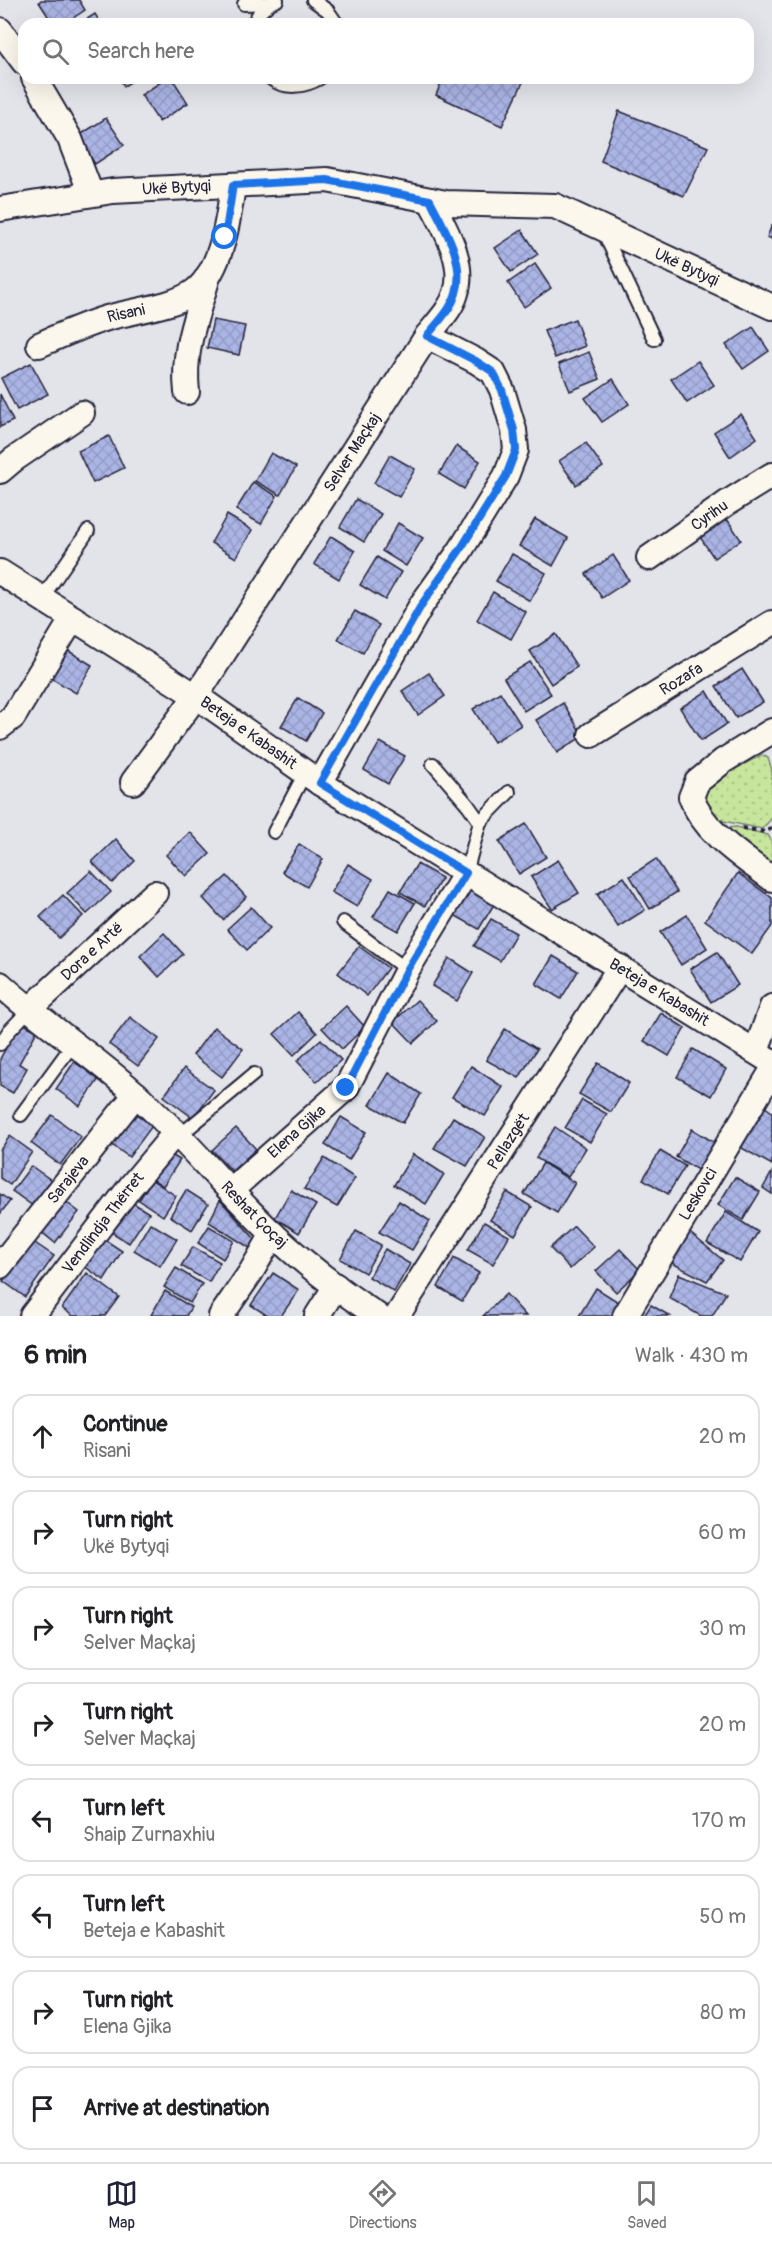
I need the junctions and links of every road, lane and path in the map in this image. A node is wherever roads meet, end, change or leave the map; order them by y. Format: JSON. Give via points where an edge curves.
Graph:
{"nodes":[{"id":1,"x":313,"y":0,"type":"edge"},
{"id":2,"x":274,"y":1,"type":"edge"},
{"id":3,"x":244,"y":4,"type":"dead end"},
{"id":4,"x":256,"y":18,"type":"edge"},
{"id":5,"x":333,"y":18,"type":"edge"},
{"id":6,"x":0,"y":30,"type":"edge"},
{"id":7,"x":18,"y":54,"type":"edge"},
{"id":8,"x":38,"y":84,"type":"edge"},
{"id":9,"x":287,"y":84,"type":"edge"},
{"id":10,"x":305,"y":84,"type":"edge"},
{"id":11,"x":233,"y":185,"type":"junction"},
{"id":12,"x":91,"y":194,"type":"junction"},
{"id":13,"x":430,"y":200,"type":"junction"},
{"id":14,"x":0,"y":209,"type":"edge"},
{"id":15,"x":601,"y":228,"type":"junction"},
{"id":16,"x":208,"y":276,"type":"junction"},
{"id":17,"x":772,"y":307,"type":"edge"},
{"id":18,"x":427,"y":336,"type":"junction"},
{"id":19,"x":654,"y":339,"type":"dead end"},
{"id":20,"x":39,"y":345,"type":"dead end"},
{"id":21,"x":188,"y":392,"type":"dead end"},
{"id":22,"x":82,"y":413,"type":"dead end"},
{"id":23,"x":0,"y":471,"type":"edge"},
{"id":24,"x":772,"y":475,"type":"edge"},
{"id":25,"x":88,"y":531,"type":"dead end"},
{"id":26,"x":649,"y":558,"type":"dead end"},
{"id":27,"x":0,"y":572,"type":"edge"},
{"id":28,"x":42,"y":598,"type":"junction"},
{"id":29,"x":74,"y":618,"type":"junction"},
{"id":30,"x":772,"y":622,"type":"edge"},
{"id":31,"x":196,"y":696,"type":"junction"},
{"id":32,"x":0,"y":728,"type":"edge"},
{"id":33,"x":591,"y":735,"type":"dead end"},
{"id":34,"x":767,"y":735,"type":"edge"},
{"id":35,"x":433,"y":764,"type":"dead end"},
{"id":36,"x":312,"y":778,"type":"junction"},
{"id":37,"x":133,"y":782,"type":"dead end"},
{"id":38,"x":508,"y":792,"type":"dead end"},
{"id":39,"x":480,"y":822,"type":"junction"},
{"id":40,"x":274,"y":832,"type":"dead end"},
{"id":41,"x":466,"y":873,"type":"junction"},
{"id":42,"x":772,"y":879,"type":"edge"},
{"id":43,"x":155,"y":893,"type":"dead end"},
{"id":44,"x":343,"y":922,"type":"dead end"},
{"id":45,"x":620,"y":967,"type":"junction"},
{"id":46,"x":407,"y":970,"type":"junction"},
{"id":47,"x":0,"y":984,"type":"edge"},
{"id":48,"x":772,"y":1007,"type":"edge"},
{"id":49,"x":29,"y":1010,"type":"junction"},
{"id":50,"x":0,"y":1044,"type":"edge"},
{"id":51,"x":73,"y":1044,"type":"junction"},
{"id":52,"x":764,"y":1056,"type":"edge"},
{"id":53,"x":772,"y":1071,"type":"edge"},
{"id":54,"x":254,"y":1074,"type":"dead end"},
{"id":55,"x":136,"y":1094,"type":"junction"},
{"id":56,"x":21,"y":1114,"type":"dead end"},
{"id":57,"x":177,"y":1134,"type":"junction"},
{"id":58,"x":231,"y":1190,"type":"junction"},
{"id":59,"x":273,"y":1234,"type":"junction"},
{"id":60,"x":0,"y":1266,"type":"edge"},
{"id":61,"x":336,"y":1286,"type":"junction"},
{"id":62,"x":32,"y":1316,"type":"edge"},
{"id":63,"x":221,"y":1316,"type":"edge"},
{"id":64,"x":317,"y":1316,"type":"edge"},
{"id":65,"x":378,"y":1316,"type":"edge"},
{"id":66,"x":397,"y":1316,"type":"edge"},
{"id":67,"x":625,"y":1316,"type":"edge"}],
"edges":[{"from":1,"to":5,"type":"lane"},
{"from":2,"to":3,"type":"lane"},
{"from":2,"to":4,"type":"lane"},
{"from":6,"to":7,"type":"street"},
{"from":8,"to":12,"type":"street","via":[[70,139]]},
{"from":9,"to":10,"type":"lane"},
{"from":11,"to":12,"type":"street","name":"Ukë Bytyqi"},
{"from":11,"to":13,"type":"street","name":"Ukë Bytyqi","via":[[327,180]]},
{"from":11,"to":16,"type":"street","name":"Risani","via":[[225,237]]},
{"from":12,"to":14,"type":"street","name":"Ukë Bytyqi"},
{"from":13,"to":15,"type":"street","name":"Ukë Bytyqi","via":[[555,206]]},
{"from":13,"to":18,"type":"street","name":"Selver Maçkaj","via":[[446,231],[459,274],[449,308]]},
{"from":15,"to":17,"type":"street","name":"Ukë Bytyqi"},
{"from":15,"to":19,"type":"lane"},
{"from":16,"to":20,"type":"street","name":"Risani","via":[[195,291],[179,298],[71,330]]},
{"from":16,"to":21,"type":"street","name":"Risani","via":[[188,341]]},
{"from":18,"to":31,"type":"street","name":"Selver Maçkaj"},
{"from":18,"to":36,"type":"street","via":[[493,372],[514,430],[516,450],[506,476],[460,550]]},
{"from":22,"to":23,"type":"street"},
{"from":24,"to":26,"type":"street","name":"Cyrihu"},
{"from":25,"to":28,"type":"lane"},
{"from":27,"to":28,"type":"street","name":"Beteja e Kabashit"},
{"from":28,"to":29,"type":"street","name":"Beteja e Kabashit"},
{"from":29,"to":31,"type":"street","name":"Beteja e Kabashit"},
{"from":29,"to":32,"type":"street","via":[[12,717]]},
{"from":30,"to":33,"type":"street","name":"Rozafa"},
{"from":31,"to":36,"type":"street","name":"Beteja e Kabashit"},
{"from":31,"to":37,"type":"street","name":"Selver Maçkaj"},
{"from":34,"to":42,"type":"street","via":[[697,782],[691,797],[705,823]]},
{"from":35,"to":39,"type":"lane"},
{"from":36,"to":40,"type":"lane"},
{"from":36,"to":41,"type":"street","name":"Beteja e Kabashit"},
{"from":38,"to":39,"type":"lane"},
{"from":39,"to":41,"type":"lane"},
{"from":41,"to":45,"type":"street","name":"Beteja e Kabashit"},
{"from":41,"to":46,"type":"street","name":"Elena Gjika"},
{"from":43,"to":49,"type":"street","name":"Dora e Artë"},
{"from":44,"to":46,"type":"lane"},
{"from":45,"to":52,"type":"street","name":"Beteja e Kabashit"},
{"from":45,"to":66,"type":"street","name":"Pellazgët"},
{"from":46,"to":58,"type":"street","name":"Elena Gjika","via":[[346,1088]]},
{"from":47,"to":49,"type":"street","name":"Reshat Çoçaj"},
{"from":48,"to":52,"type":"street"},
{"from":49,"to":50,"type":"lane"},
{"from":49,"to":51,"type":"street","name":"Reshat Çoçaj"},
{"from":51,"to":55,"type":"street","name":"Reshat Çoçaj"},
{"from":51,"to":56,"type":"lane"},
{"from":53,"to":67,"type":"street","name":"Leskovci"},
{"from":54,"to":57,"type":"lane"},
{"from":55,"to":57,"type":"street","name":"Reshat Çoçaj"},
{"from":55,"to":60,"type":"street","name":"Sarajeva"},
{"from":57,"to":58,"type":"street","name":"Reshat Çoçaj"},
{"from":57,"to":62,"type":"street","name":"Vendlindja Thërret","via":[[131,1186]]},
{"from":58,"to":59,"type":"street","name":"Reshat Çoçaj"},
{"from":59,"to":61,"type":"street","name":"Reshat Çoçaj"},
{"from":59,"to":63,"type":"street"},
{"from":61,"to":64,"type":"street"},
{"from":61,"to":65,"type":"street","name":"Reshat Çoçaj"}]}
